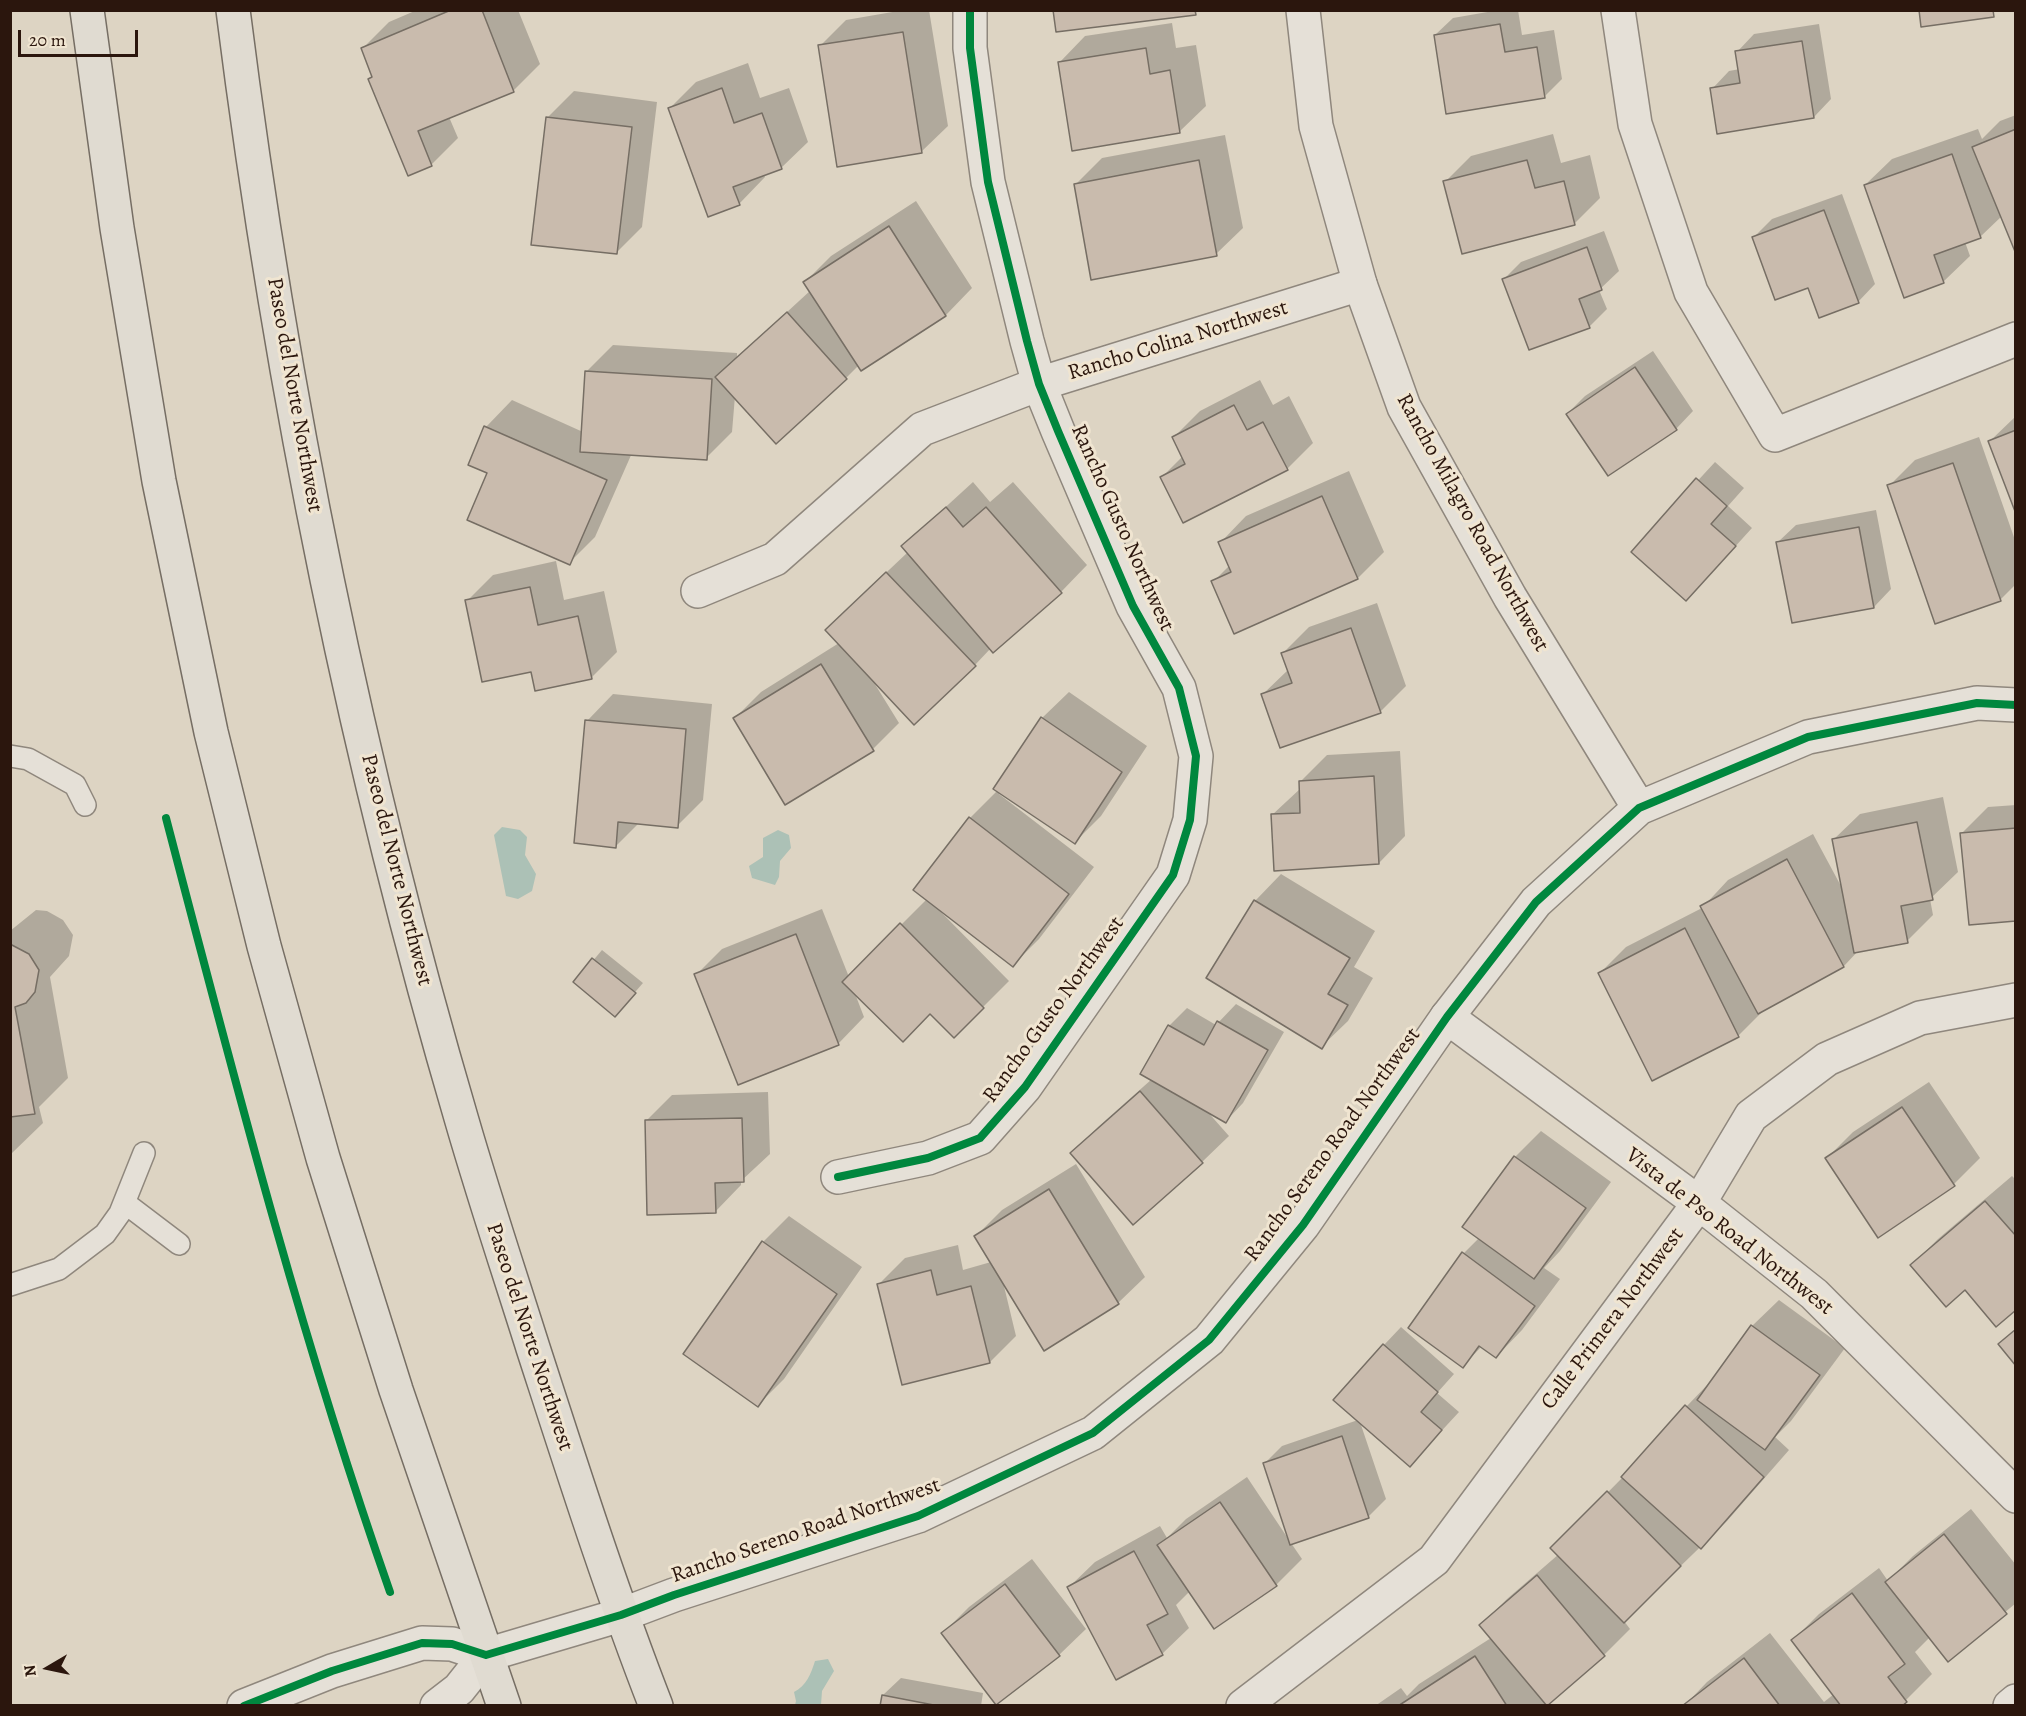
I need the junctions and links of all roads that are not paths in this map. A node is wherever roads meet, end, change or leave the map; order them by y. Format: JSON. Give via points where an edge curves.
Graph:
{"nodes":[{"id":1,"x":87,"y":10,"type":"edge"},
{"id":2,"x":233,"y":10,"type":"edge"},
{"id":3,"x":970,"y":10,"type":"edge"},
{"id":4,"x":1303,"y":10,"type":"edge"},
{"id":5,"x":1618,"y":10,"type":"edge"},
{"id":6,"x":1360,"y":284,"type":"junction"},
{"id":7,"x":2016,"y":339,"type":"edge"},
{"id":8,"x":1039,"y":384,"type":"junction"},
{"id":9,"x":698,"y":591,"type":"dead end"},
{"id":10,"x":2016,"y":705,"type":"edge"},
{"id":11,"x":10,"y":756,"type":"edge"},
{"id":12,"x":85,"y":805,"type":"dead end"},
{"id":13,"x":1639,"y":807,"type":"junction"},
{"id":14,"x":2016,"y":999,"type":"edge"},
{"id":15,"x":1447,"y":1017,"type":"junction"},
{"id":16,"x":144,"y":1153,"type":"dead end"},
{"id":17,"x":838,"y":1177,"type":"dead end"},
{"id":18,"x":125,"y":1203,"type":"junction"},
{"id":19,"x":1699,"y":1203,"type":"junction"},
{"id":20,"x":179,"y":1244,"type":"dead end"},
{"id":21,"x":10,"y":1285,"type":"edge"},
{"id":22,"x":2016,"y":1496,"type":"edge"},
{"id":23,"x":621,"y":1615,"type":"junction"},
{"id":24,"x":486,"y":1655,"type":"junction"},
{"id":25,"x":2016,"y":1701,"type":"edge"},
{"id":26,"x":243,"y":1706,"type":"edge"},
{"id":27,"x":437,"y":1706,"type":"edge"},
{"id":28,"x":504,"y":1706,"type":"edge"},
{"id":29,"x":656,"y":1706,"type":"edge"},
{"id":30,"x":1243,"y":1706,"type":"edge"},
{"id":31,"x":2010,"y":1706,"type":"edge"}],
"edges":[{"from":1,"to":24,"type":"main road","via":[[117,228],[159,481],[217,754],[264,946],[323,1158]]},
{"from":2,"to":23,"type":"main road","name":"Paseo del Norte Northwest","via":[[256,183],[304,453],[385,830],[461,1118]]},
{"from":3,"to":8,"type":"street","name":"Rancho Gusto Northwest","via":[[970,48],[988,182]]},
{"from":4,"to":6,"type":"street","name":"Rancho Milagro Road Northwest","via":[[1317,126]]},
{"from":5,"to":7,"type":"street","via":[[1635,124],[1691,292],[1775,435]]},
{"from":6,"to":8,"type":"street","name":"Rancho Colina Northwest"},
{"from":6,"to":13,"type":"street","name":"Rancho Milagro Road Northwest","via":[[1404,407],[1510,597]]},
{"from":8,"to":9,"type":"street","name":"Rancho Colina Northwest","via":[[922,429],[776,559]]},
{"from":8,"to":17,"type":"street","name":"Rancho Gusto Northwest","via":[[1133,606],[1179,688],[1196,756],[1190,820],[1173,875],[1025,1087],[980,1138],[928,1158]]},
{"from":10,"to":13,"type":"street","name":"Rancho Sereno Road Northwest","via":[[1977,703],[1808,737]]},
{"from":11,"to":12,"type":"lane","via":[[28,759],[75,785]]},
{"from":13,"to":15,"type":"street","name":"Rancho Sereno Road Northwest","via":[[1536,902]]},
{"from":14,"to":19,"type":"street","name":"Calle Primera Northwest","via":[[1920,1018],[1827,1059],[1751,1116]]},
{"from":15,"to":19,"type":"street","name":"Vista de Pso Road Northwest"},
{"from":15,"to":23,"type":"street","name":"Rancho Sereno Road Northwest","via":[[1303,1225],[1209,1340],[1093,1433],[918,1516]]},
{"from":16,"to":18,"type":"lane"},
{"from":18,"to":20,"type":"lane"},
{"from":18,"to":21,"type":"lane","via":[[105,1234],[79,1255],[59,1269]]},
{"from":19,"to":22,"type":"street","name":"Vista de Pso Road Northwest","via":[[1814,1294]]},
{"from":19,"to":30,"type":"street","name":"Calle Primera Northwest","via":[[1434,1560]]},
{"from":23,"to":24,"type":"street","name":"Rancho Sereno Road Northwest"},
{"from":23,"to":29,"type":"main road","name":"Paseo del Norte Northwest"},
{"from":24,"to":26,"type":"street","via":[[452,1644],[422,1643],[332,1671]]},
{"from":24,"to":27,"type":"street","via":[[459,1689]]},
{"from":24,"to":28,"type":"main road"},
{"from":25,"to":31,"type":"street"}]}
